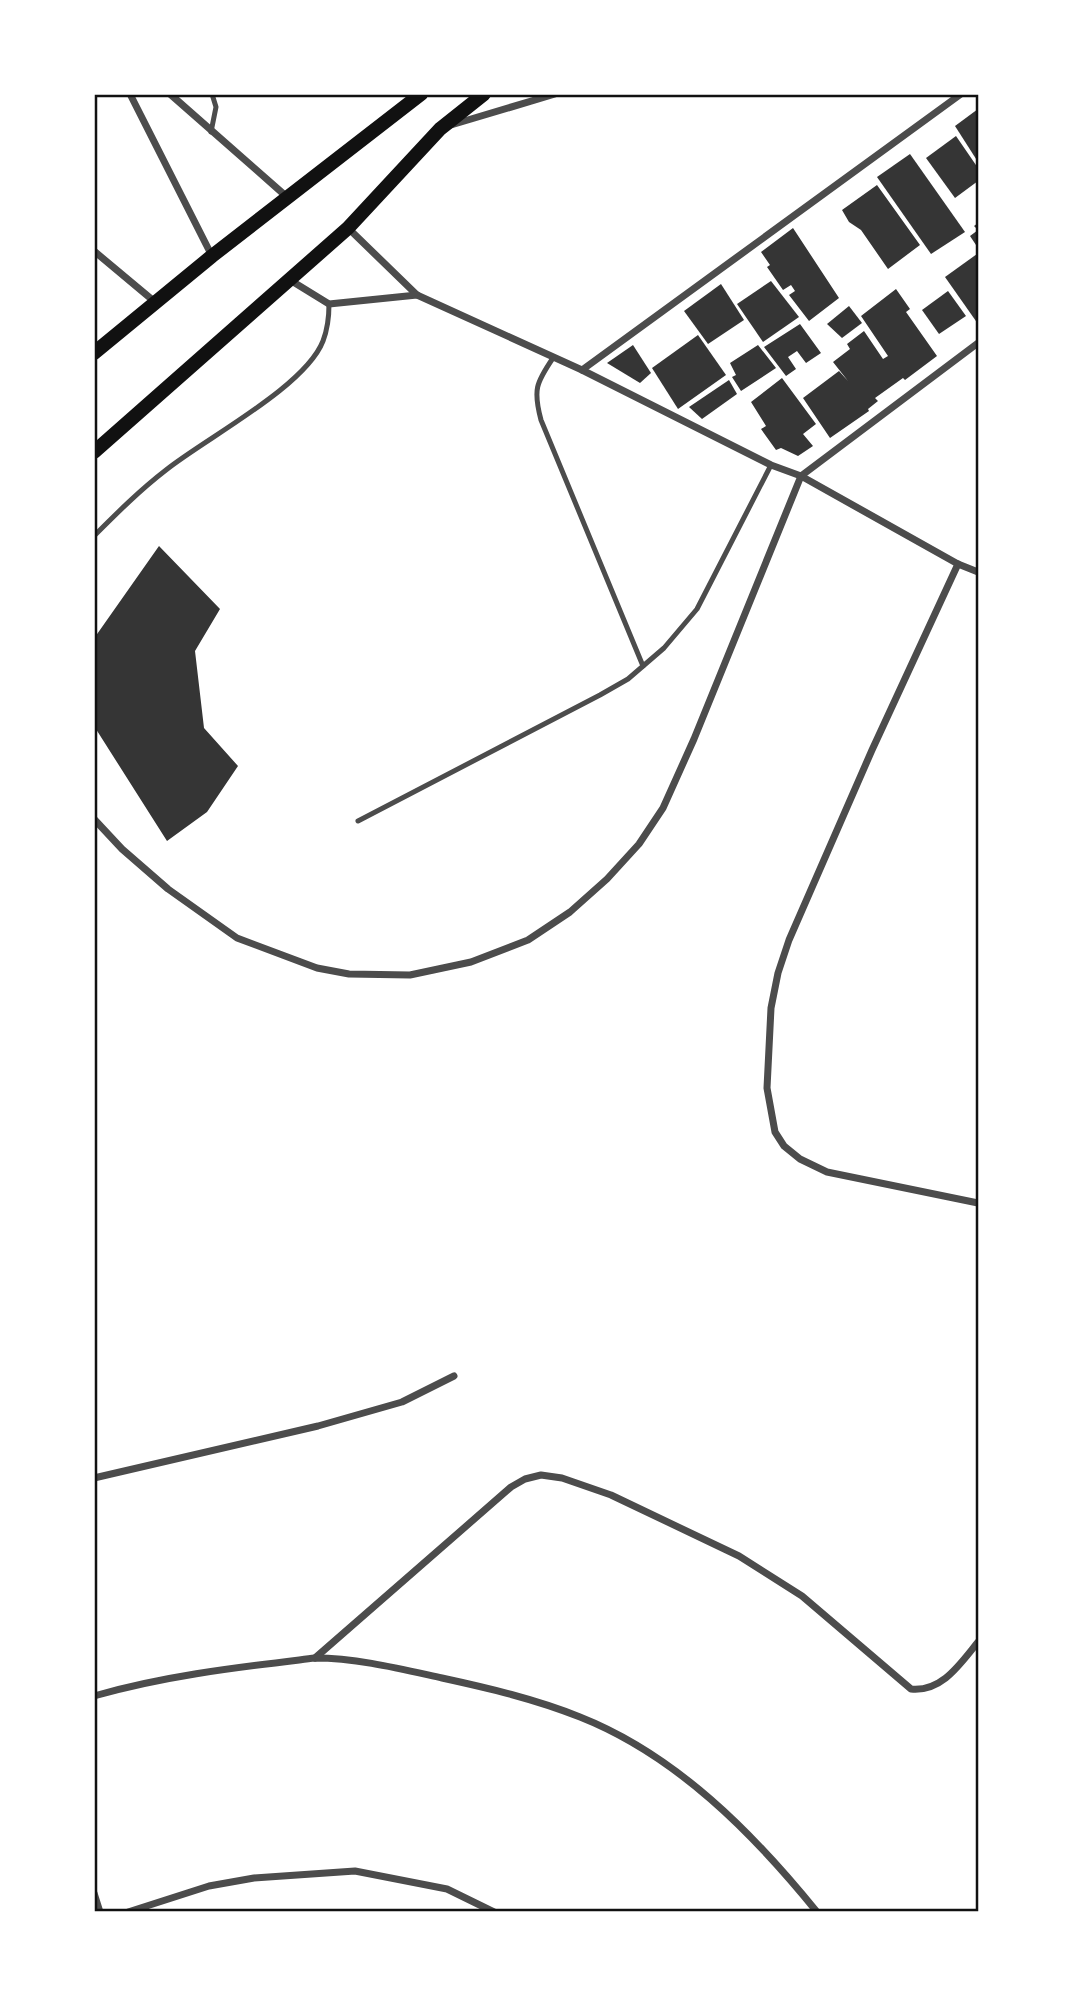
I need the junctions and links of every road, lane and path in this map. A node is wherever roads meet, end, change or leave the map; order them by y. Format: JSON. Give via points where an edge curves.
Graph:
{"nodes":[{"id":1,"x":130,"y":94,"type":"edge"},
{"id":2,"x":170,"y":94,"type":"edge"},
{"id":3,"x":212,"y":94,"type":"edge"},
{"id":4,"x":421,"y":94,"type":"edge"},
{"id":5,"x":484,"y":94,"type":"edge"},
{"id":6,"x":555,"y":94,"type":"edge"},
{"id":7,"x":961,"y":94,"type":"edge"},
{"id":8,"x":440,"y":128,"type":"junction"},
{"id":9,"x":211,"y":132,"type":"junction"},
{"id":10,"x":287,"y":198,"type":"junction"},
{"id":11,"x":348,"y":228,"type":"junction"},
{"id":12,"x":94,"y":251,"type":"edge"},
{"id":13,"x":212,"y":256,"type":"junction"},
{"id":14,"x":290,"y":280,"type":"junction"},
{"id":15,"x":417,"y":295,"type":"junction"},
{"id":16,"x":156,"y":302,"type":"junction"},
{"id":17,"x":329,"y":304,"type":"junction"},
{"id":18,"x":978,"y":343,"type":"edge"},
{"id":19,"x":94,"y":353,"type":"edge"},
{"id":20,"x":552,"y":358,"type":"junction"},
{"id":21,"x":582,"y":370,"type":"junction"},
{"id":22,"x":94,"y":452,"type":"edge"},
{"id":23,"x":771,"y":465,"type":"junction"},
{"id":24,"x":801,"y":476,"type":"junction"},
{"id":25,"x":94,"y":536,"type":"edge"},
{"id":26,"x":958,"y":564,"type":"junction"},
{"id":27,"x":978,"y":572,"type":"edge"},
{"id":28,"x":643,"y":666,"type":"junction"},
{"id":29,"x":94,"y":819,"type":"edge"},
{"id":30,"x":358,"y":821,"type":"dead end"},
{"id":31,"x":978,"y":1203,"type":"edge"},
{"id":32,"x":454,"y":1376,"type":"dead end"},
{"id":33,"x":94,"y":1478,"type":"edge"},
{"id":34,"x":978,"y":1642,"type":"edge"},
{"id":35,"x":316,"y":1658,"type":"junction"},
{"id":36,"x":94,"y":1696,"type":"edge"},
{"id":37,"x":94,"y":1893,"type":"edge"},
{"id":38,"x":100,"y":1912,"type":"edge"},
{"id":39,"x":128,"y":1912,"type":"edge"},
{"id":40,"x":494,"y":1912,"type":"edge"},
{"id":41,"x":817,"y":1912,"type":"edge"}],
"edges":[{"from":1,"to":13,"type":"street"},
{"from":2,"to":9,"type":"street"},
{"from":3,"to":9,"type":"lane","via":[[216,107]]},
{"from":4,"to":10,"type":"main road"},
{"from":5,"to":8,"type":"main road"},
{"from":6,"to":8,"type":"street"},
{"from":7,"to":21,"type":"street"},
{"from":8,"to":11,"type":"main road"},
{"from":9,"to":10,"type":"street"},
{"from":10,"to":13,"type":"main road"},
{"from":11,"to":14,"type":"main road"},
{"from":11,"to":15,"type":"street"},
{"from":12,"to":16,"type":"street"},
{"from":13,"to":16,"type":"main road"},
{"from":14,"to":17,"type":"street"},
{"from":14,"to":22,"type":"main road"},
{"from":15,"to":17,"type":"street"},
{"from":15,"to":20,"type":"street"},
{"from":16,"to":19,"type":"main road"},
{"from":17,"to":25,"type":"lane","via":[[323,343],[296,376],[165,470]]},
{"from":18,"to":24,"type":"street"},
{"from":20,"to":21,"type":"street"},
{"from":20,"to":28,"type":"lane","via":[[538,380],[541,420]]},
{"from":21,"to":23,"type":"street"},
{"from":23,"to":24,"type":"street"},
{"from":23,"to":28,"type":"lane","via":[[697,609]]},
{"from":24,"to":26,"type":"street"},
{"from":24,"to":29,"type":"street","via":[[663,808],[607,879],[570,912],[528,940],[471,962],[410,975],[349,974],[317,968],[237,938],[213,922],[131,857]]},
{"from":26,"to":27,"type":"street"},
{"from":26,"to":31,"type":"street","via":[[789,940],[771,1008],[767,1088],[775,1132],[800,1159],[828,1172]]},
{"from":28,"to":30,"type":"lane","via":[[591,700]]},
{"from":32,"to":33,"type":"street","via":[[402,1402],[318,1426]]},
{"from":34,"to":35,"type":"street","via":[[936,1687],[911,1689],[802,1595],[739,1556],[611,1495],[541,1475],[511,1487]]},
{"from":35,"to":36,"type":"street","via":[[183,1675]]},
{"from":35,"to":41,"type":"street","via":[[403,1669],[506,1692],[582,1718],[648,1752],[694,1785],[754,1839]]},
{"from":37,"to":38,"type":"street"},
{"from":39,"to":40,"type":"street","via":[[242,1880],[355,1871],[447,1889]]}]}
